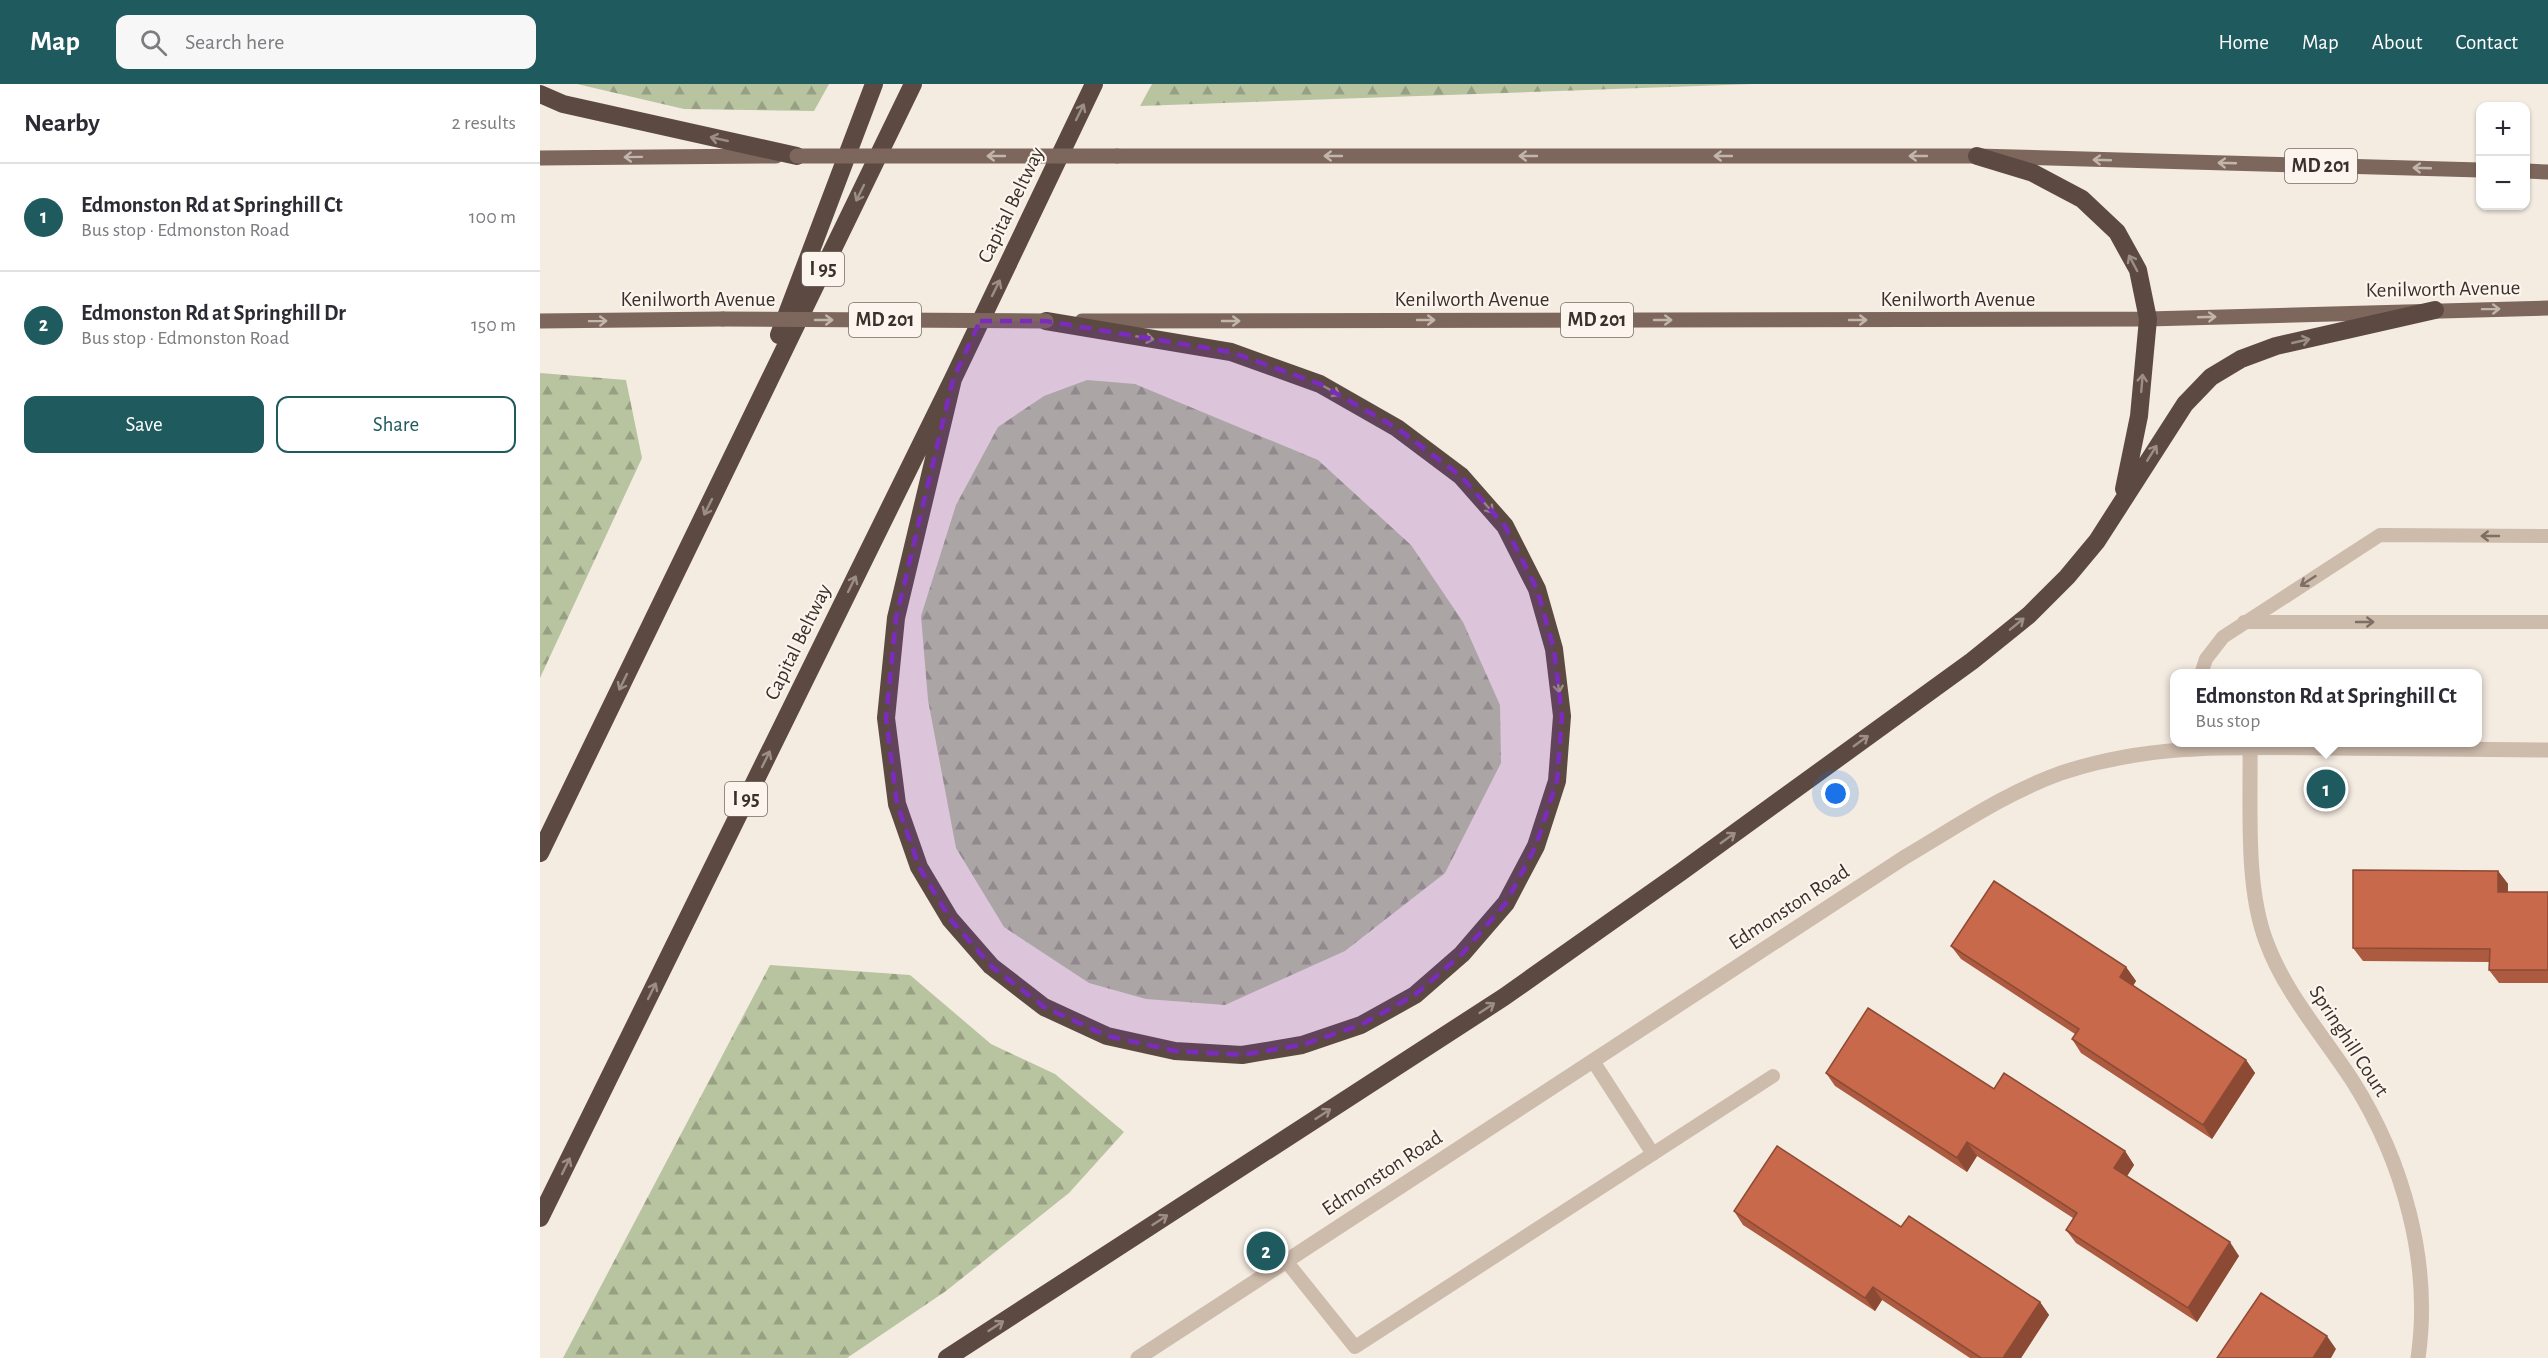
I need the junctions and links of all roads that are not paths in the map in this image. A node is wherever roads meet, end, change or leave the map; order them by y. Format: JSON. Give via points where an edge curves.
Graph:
{"nodes":[{"id":1,"x":874,"y":84,"type":"edge"},
{"id":2,"x":913,"y":84,"type":"edge"},
{"id":3,"x":1094,"y":84,"type":"edge"},
{"id":4,"x":540,"y":94,"type":"edge"},
{"id":5,"x":796,"y":156,"type":"junction"},
{"id":6,"x":1977,"y":156,"type":"junction"},
{"id":7,"x":540,"y":158,"type":"edge"},
{"id":8,"x":2476,"y":170,"type":"edge"},
{"id":9,"x":2530,"y":171,"type":"edge"},
{"id":10,"x":2548,"y":172,"type":"edge"},
{"id":11,"x":2548,"y":308,"type":"edge"},
{"id":12,"x":2435,"y":310,"type":"junction"},
{"id":13,"x":2148,"y":319,"type":"junction"},
{"id":14,"x":540,"y":321,"type":"edge"},
{"id":15,"x":1046,"y":321,"type":"junction"},
{"id":16,"x":952,"y":379,"type":"junction"},
{"id":17,"x":734,"y":454,"type":"junction"},
{"id":18,"x":2121,"y":503,"type":"junction"},
{"id":19,"x":2548,"y":536,"type":"edge"},
{"id":20,"x":2244,"y":622,"type":"junction"},
{"id":21,"x":2548,"y":622,"type":"edge"},
{"id":22,"x":2203,"y":669,"type":"edge"},
{"id":23,"x":2182,"y":747,"type":"edge"},
{"id":24,"x":2250,"y":747,"type":"joint"},
{"id":25,"x":2548,"y":750,"type":"edge"},
{"id":26,"x":540,"y":853,"type":"edge"},
{"id":27,"x":1593,"y":1060,"type":"junction"},
{"id":28,"x":1773,"y":1077,"type":"dead end"},
{"id":29,"x":1653,"y":1154,"type":"junction"},
{"id":30,"x":540,"y":1218,"type":"edge"},
{"id":31,"x":1286,"y":1261,"type":"junction"},
{"id":32,"x":947,"y":1358,"type":"edge"},
{"id":33,"x":1138,"y":1358,"type":"edge"},
{"id":34,"x":2418,"y":1358,"type":"edge"}],
"edges":[{"from":1,"to":17,"type":"highway"},
{"from":2,"to":17,"type":"highway","number":"I 95","one_way":true},
{"from":16,"to":3,"type":"highway","name":"Capital Beltway","number":"I 95","one_way":true},
{"from":5,"to":4,"type":"highway","one_way":true,"via":[[563,104]]},
{"from":6,"to":5,"type":"main road","number":"MD 201","one_way":true,"bridge":true},
{"from":5,"to":7,"type":"main road","number":"MD 201","one_way":true},
{"from":8,"to":6,"type":"main road","number":"MD 201","one_way":true},
{"from":13,"to":6,"type":"highway","one_way":true,"via":[[2138,270],[2116,232],[2082,199],[2033,174]]},
{"from":9,"to":10,"type":"main road"},
{"from":12,"to":11,"type":"main road","name":"Kenilworth Avenue","number":"MD 201","one_way":true},
{"from":13,"to":12,"type":"main road","name":"Kenilworth Avenue","number":"MD 201","one_way":true},
{"from":18,"to":12,"type":"highway","one_way":true,"via":[[2185,404],[2211,377],[2241,359],[2276,346]]},
{"from":15,"to":13,"type":"main road","name":"Kenilworth Avenue","number":"MD 201","one_way":true},
{"from":18,"to":13,"type":"highway","one_way":true,"via":[[2139,416]]},
{"from":14,"to":15,"type":"main road","name":"Kenilworth Avenue","number":"MD 201","one_way":true,"bridge":true},
{"from":15,"to":16,"type":"highway","one_way":true,"via":[[1231,352],[1320,384],[1397,428],[1461,476],[1505,526],[1537,589],[1554,649],[1562,716],[1557,781],[1536,846],[1506,903],[1462,954],[1415,995],[1361,1025],[1302,1046],[1242,1055],[1175,1051],[1107,1036],[1044,1007],[992,966],[950,919],[919,867],[897,804],[886,718],[896,618]]},
{"from":30,"to":16,"type":"highway","name":"Capital Beltway","number":"I 95","one_way":true},
{"from":17,"to":26,"type":"highway","number":"I 95","one_way":true},
{"from":32,"to":18,"type":"highway","one_way":true,"via":[[1504,997],[1972,661],[2029,615],[2067,576],[2097,541]]},
{"from":19,"to":20,"type":"lane","one_way":true,"via":[[2380,536]]},
{"from":20,"to":21,"type":"lane","one_way":true},
{"from":20,"to":22,"type":"lane","via":[[2212,649]]},
{"from":23,"to":27,"type":"street","name":"Edmonston Road","via":[[2104,760],[2010,794],[1905,857]]},
{"from":24,"to":25,"type":"street","name":"Edmonston Road"},
{"from":24,"to":34,"type":"street","name":"Springhill Court","via":[[2252,868],[2261,924],[2280,972],[2366,1102],[2395,1167],[2421,1271]]},
{"from":27,"to":29,"type":"lane"},
{"from":27,"to":31,"type":"street","name":"Edmonston Road"},
{"from":28,"to":29,"type":"lane"},
{"from":29,"to":31,"type":"lane","via":[[1355,1347]]},
{"from":31,"to":33,"type":"street","name":"Edmonston Road"}]}
